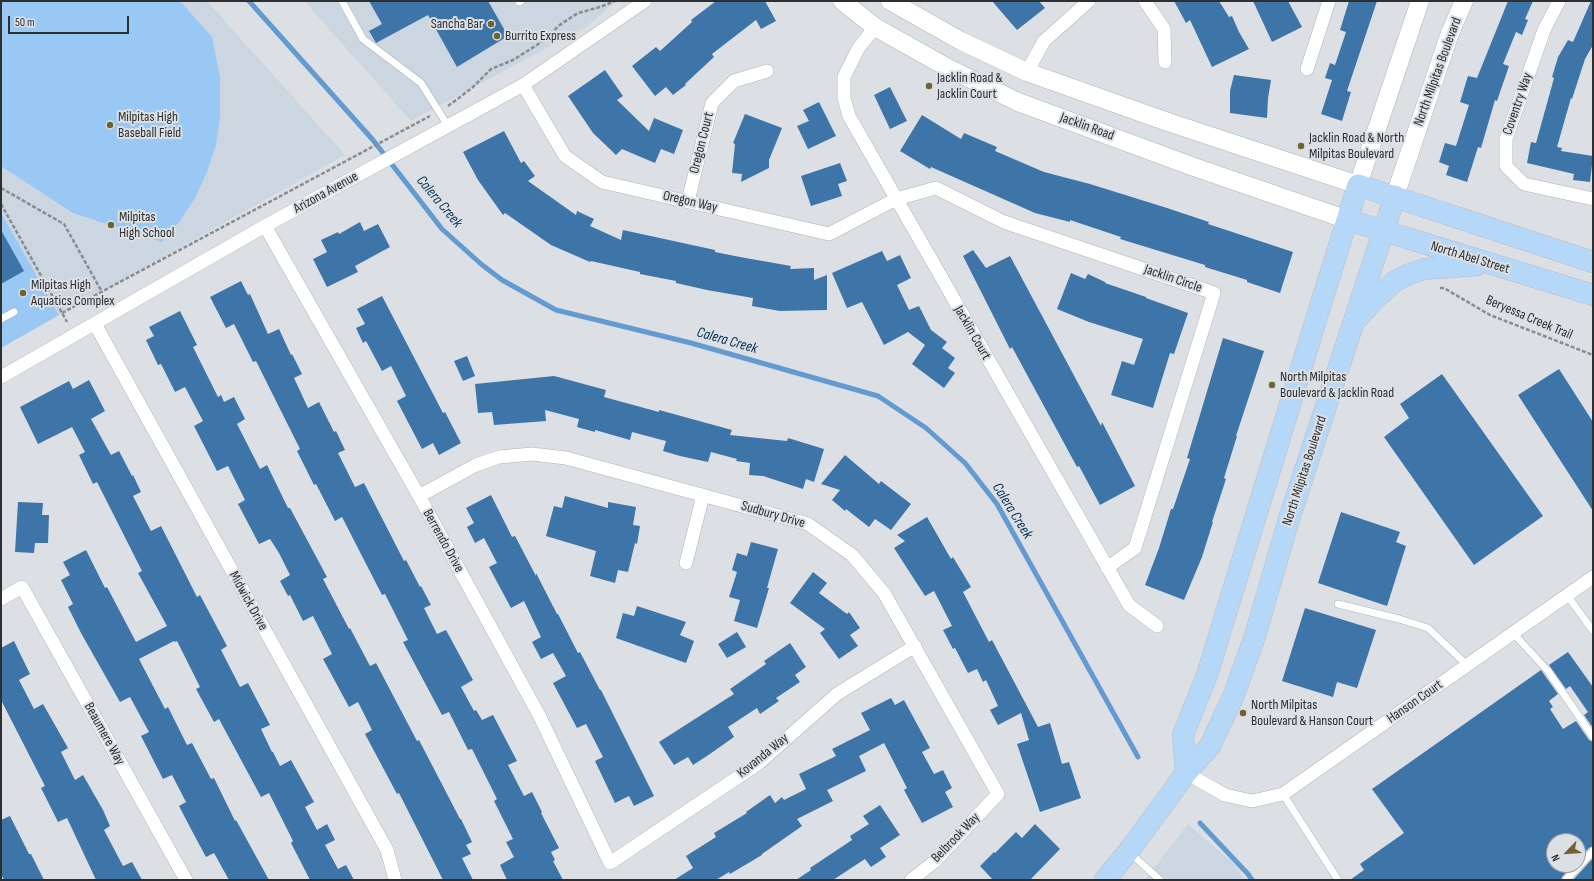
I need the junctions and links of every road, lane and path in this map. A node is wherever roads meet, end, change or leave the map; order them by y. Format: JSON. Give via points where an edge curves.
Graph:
{"nodes":[{"id":1,"x":342,"y":1,"type":"edge"},
{"id":2,"x":614,"y":1,"type":"edge"},
{"id":3,"x":842,"y":1,"type":"edge"},
{"id":4,"x":890,"y":1,"type":"edge"},
{"id":5,"x":1090,"y":1,"type":"edge"},
{"id":6,"x":1145,"y":1,"type":"edge"},
{"id":7,"x":1329,"y":1,"type":"edge"},
{"id":8,"x":1420,"y":1,"type":"edge"},
{"id":9,"x":1464,"y":1,"type":"edge"},
{"id":10,"x":1559,"y":1,"type":"edge"},
{"id":11,"x":642,"y":2,"type":"edge"},
{"id":12,"x":876,"y":27,"type":"junction"},
{"id":13,"x":1165,"y":62,"type":"dead end"},
{"id":14,"x":1307,"y":69,"type":"dead end"},
{"id":15,"x":767,"y":71,"type":"dead end"},
{"id":16,"x":1027,"y":72,"type":"junction"},
{"id":17,"x":523,"y":85,"type":"junction"},
{"id":18,"x":439,"y":111,"type":"junction"},
{"id":19,"x":448,"y":126,"type":"junction"},
{"id":20,"x":1358,"y":185,"type":"junction"},
{"id":21,"x":1,"y":188,"type":"edge"},
{"id":22,"x":1394,"y":196,"type":"junction"},
{"id":23,"x":896,"y":199,"type":"junction"},
{"id":24,"x":1593,"y":200,"type":"edge"},
{"id":25,"x":688,"y":201,"type":"junction"},
{"id":26,"x":1,"y":204,"type":"edge"},
{"id":27,"x":1348,"y":220,"type":"junction"},
{"id":28,"x":265,"y":226,"type":"junction"},
{"id":29,"x":1383,"y":231,"type":"junction"},
{"id":30,"x":1593,"y":262,"type":"edge"},
{"id":31,"x":1489,"y":264,"type":"junction"},
{"id":32,"x":1436,"y":287,"type":"dead end"},
{"id":33,"x":102,"y":292,"type":"junction"},
{"id":34,"x":1593,"y":295,"type":"edge"},
{"id":35,"x":14,"y":312,"type":"dead end"},
{"id":36,"x":1,"y":319,"type":"edge"},
{"id":37,"x":95,"y":324,"type":"junction"},
{"id":38,"x":1352,"y":324,"type":"junction"},
{"id":39,"x":1593,"y":355,"type":"edge"},
{"id":40,"x":1,"y":377,"type":"edge"},
{"id":41,"x":703,"y":495,"type":"junction"},
{"id":42,"x":419,"y":496,"type":"junction"},
{"id":43,"x":686,"y":563,"type":"dead end"},
{"id":44,"x":1107,"y":568,"type":"junction"},
{"id":45,"x":1593,"y":577,"type":"edge"},
{"id":46,"x":1567,"y":596,"type":"junction"},
{"id":47,"x":1,"y":599,"type":"edge"},
{"id":48,"x":1338,"y":604,"type":"dead end"},
{"id":49,"x":1157,"y":626,"type":"dead end"},
{"id":50,"x":1593,"y":631,"type":"edge"},
{"id":51,"x":1513,"y":633,"type":"junction"},
{"id":52,"x":915,"y":646,"type":"junction"},
{"id":53,"x":1467,"y":665,"type":"junction"},
{"id":54,"x":1593,"y":737,"type":"edge"},
{"id":55,"x":1186,"y":773,"type":"junction"},
{"id":56,"x":998,"y":794,"type":"joint"},
{"id":57,"x":1283,"y":794,"type":"junction"},
{"id":58,"x":1128,"y":851,"type":"junction"},
{"id":59,"x":1593,"y":851,"type":"edge"},
{"id":60,"x":610,"y":863,"type":"joint"},
{"id":61,"x":186,"y":880,"type":"edge"},
{"id":62,"x":395,"y":880,"type":"edge"},
{"id":63,"x":911,"y":880,"type":"edge"},
{"id":64,"x":1105,"y":880,"type":"edge"},
{"id":65,"x":1160,"y":880,"type":"edge"},
{"id":66,"x":1338,"y":880,"type":"edge"},
{"id":67,"x":1566,"y":880,"type":"edge"}],
"edges":[{"from":1,"to":18,"type":"lane","via":[[363,39],[420,83]]},
{"from":2,"to":18,"type":"path","via":[[578,13],[540,43],[513,60],[491,69],[472,88]]},
{"from":3,"to":12,"type":"main road","name":"Jacklin Road"},
{"from":4,"to":16,"type":"main road","via":[[961,41]]},
{"from":5,"to":16,"type":"street","via":[[1044,41]]},
{"from":6,"to":13,"type":"street","via":[[1164,29]]},
{"from":7,"to":14,"type":"street"},
{"from":8,"to":20,"type":"main road"},
{"from":9,"to":22,"type":"main road","name":"North Milpitas Boulevard","via":[[1450,33]]},
{"from":10,"to":24,"type":"street","name":"Coventry Way","via":[[1544,30],[1506,139],[1506,166],[1524,184]]},
{"from":11,"to":17,"type":"street","name":"Arizona Avenue"},
{"from":12,"to":23,"type":"street","name":"Jacklin Court","via":[[858,50],[844,77],[844,98],[849,116]]},
{"from":12,"to":27,"type":"main road","name":"Jacklin Road","via":[[948,68],[1018,102]]},
{"from":15,"to":25,"type":"street","name":"Oregon Court","via":[[734,81],[712,103]]},
{"from":16,"to":20,"type":"main road"},
{"from":17,"to":19,"type":"street","name":"Arizona Avenue"},
{"from":17,"to":25,"type":"street","name":"Oregon Way","via":[[565,156],[602,182]]},
{"from":18,"to":19,"type":"lane"},
{"from":18,"to":33,"type":"path"},
{"from":19,"to":28,"type":"street","name":"Arizona Avenue"},
{"from":20,"to":22,"type":"main road"},
{"from":20,"to":27,"type":"main road"},
{"from":21,"to":33,"type":"path","via":[[64,224]]},
{"from":22,"to":29,"type":"main road","name":"North Milpitas Boulevard"},
{"from":22,"to":30,"type":"main road"},
{"from":23,"to":25,"type":"street","name":"Oregon Way","via":[[829,234]]},
{"from":23,"to":44,"type":"street","name":"Jacklin Court"},
{"from":23,"to":44,"type":"street","name":"Jacklin Circle","via":[[936,188],[1004,222],[1214,293],[1135,548]]},
{"from":26,"to":33,"type":"path","via":[[62,313]]},
{"from":27,"to":29,"type":"main road","name":"North Abel Street"},
{"from":27,"to":55,"type":"main road","via":[[1207,675],[1183,735]]},
{"from":28,"to":37,"type":"street","name":"Arizona Avenue"},
{"from":28,"to":42,"type":"street","name":"Berrendo Drive"},
{"from":29,"to":31,"type":"main road","name":"North Abel Street"},
{"from":29,"to":38,"type":"main road","name":"North Milpitas Boulevard"},
{"from":31,"to":34,"type":"main road","name":"North Abel Street"},
{"from":31,"to":38,"type":"main road","via":[[1424,269],[1407,275],[1372,302]]},
{"from":32,"to":39,"type":"path","name":"Beryessa Creek Trail","via":[[1444,288],[1490,315]]},
{"from":35,"to":36,"type":"lane"},
{"from":37,"to":40,"type":"street","name":"Arizona Avenue"},
{"from":37,"to":62,"type":"street","name":"Midwick Drive","via":[[387,850]]},
{"from":38,"to":55,"type":"main road","name":"North Milpitas Boulevard","via":[[1289,519],[1255,636],[1233,697],[1210,746]]},
{"from":41,"to":42,"type":"street","name":"Sudbury Drive","via":[[566,458],[532,454],[499,457],[476,465]]},
{"from":41,"to":43,"type":"street"},
{"from":41,"to":52,"type":"street","name":"Sudbury Drive","via":[[808,524],[852,555],[884,593]]},
{"from":42,"to":60,"type":"street","name":"Berrendo Drive","via":[[539,715]]},
{"from":44,"to":49,"type":"street","name":"Jacklin Court","via":[[1129,605]]},
{"from":45,"to":46,"type":"street","name":"Hanson Court"},
{"from":46,"to":50,"type":"lane"},
{"from":46,"to":51,"type":"street","name":"Hanson Court"},
{"from":47,"to":61,"type":"street","name":"Beaumere Way","via":[[22,587]]},
{"from":48,"to":53,"type":"lane","via":[[1428,628]]},
{"from":51,"to":53,"type":"street","name":"Hanson Court"},
{"from":51,"to":54,"type":"lane","via":[[1548,671]]},
{"from":52,"to":56,"type":"street","name":"Sudbury Drive"},
{"from":52,"to":60,"type":"street","name":"Kovanda Way","via":[[837,694],[759,763]]},
{"from":53,"to":57,"type":"street","name":"Hanson Court"},
{"from":55,"to":57,"type":"street","name":"Hanson Court","via":[[1225,795],[1252,801]]},
{"from":55,"to":58,"type":"main road","name":"North Milpitas Boulevard"},
{"from":56,"to":63,"type":"street","name":"Belbrook Way","via":[[934,862]]},
{"from":57,"to":66,"type":"lane"},
{"from":58,"to":64,"type":"main road","name":"North Milpitas Boulevard"},
{"from":58,"to":65,"type":"lane"},
{"from":59,"to":67,"type":"lane"}]}
